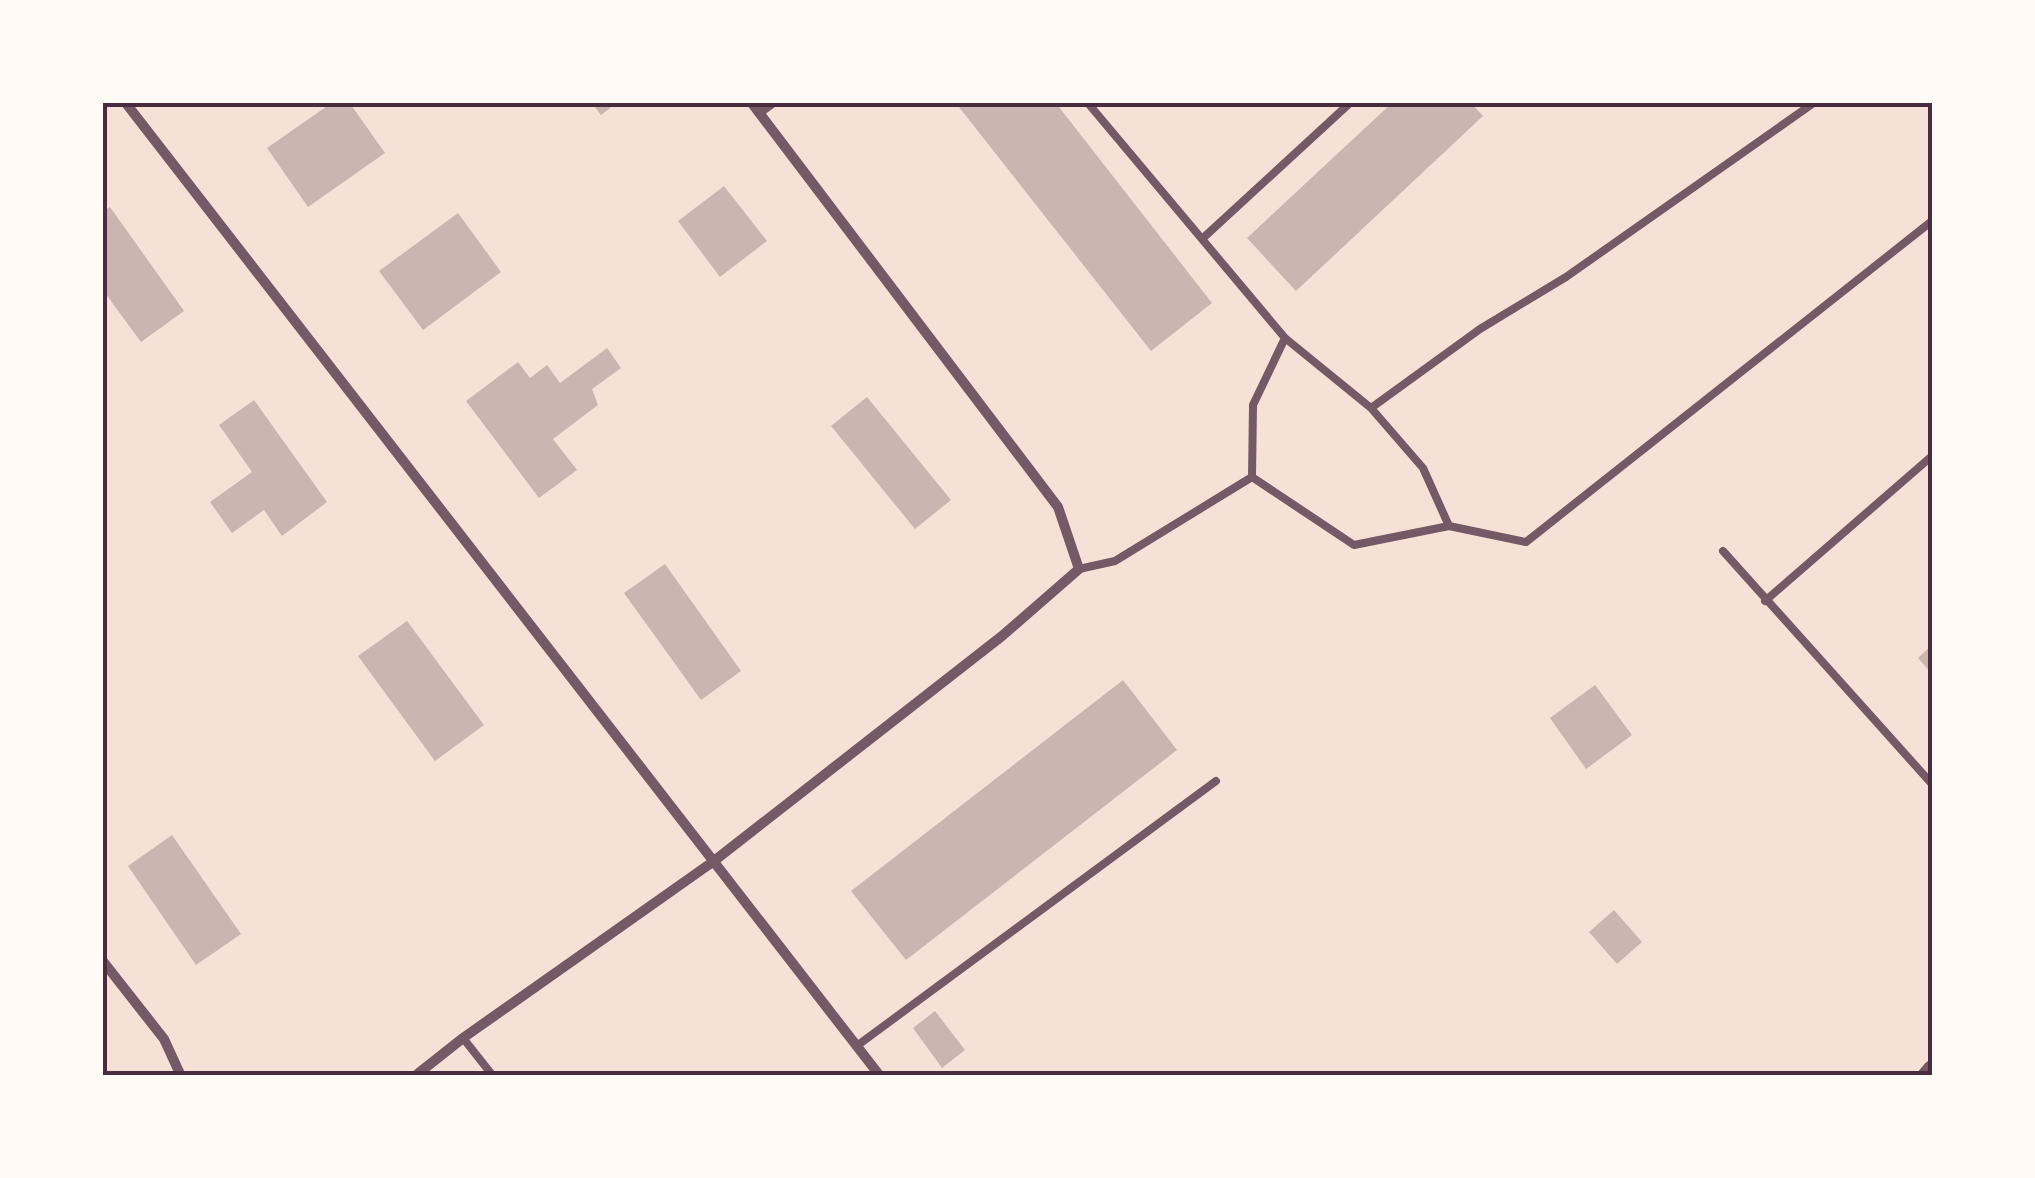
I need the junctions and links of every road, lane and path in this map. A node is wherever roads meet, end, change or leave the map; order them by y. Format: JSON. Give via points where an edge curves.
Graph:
{"nodes":[{"id":1,"x":124,"y":102,"type":"edge"},
{"id":2,"x":751,"y":102,"type":"edge"},
{"id":3,"x":774,"y":102,"type":"edge"},
{"id":4,"x":1087,"y":102,"type":"edge"},
{"id":5,"x":1351,"y":102,"type":"edge"},
{"id":6,"x":1815,"y":102,"type":"edge"},
{"id":7,"x":760,"y":113,"type":"junction"},
{"id":8,"x":1932,"y":221,"type":"edge"},
{"id":9,"x":1202,"y":239,"type":"junction"},
{"id":10,"x":1284,"y":338,"type":"junction"},
{"id":11,"x":1372,"y":408,"type":"junction"},
{"id":12,"x":1932,"y":456,"type":"edge"},
{"id":13,"x":1252,"y":477,"type":"junction"},
{"id":14,"x":1448,"y":526,"type":"junction"},
{"id":15,"x":1722,"y":551,"type":"dead end"},
{"id":16,"x":1080,"y":569,"type":"junction"},
{"id":17,"x":1765,"y":602,"type":"junction"},
{"id":18,"x":1216,"y":781,"type":"dead end"},
{"id":19,"x":1932,"y":784,"type":"edge"},
{"id":20,"x":714,"y":861,"type":"junction"},
{"id":21,"x":102,"y":960,"type":"edge"},
{"id":22,"x":462,"y":1038,"type":"junction"},
{"id":23,"x":858,"y":1045,"type":"junction"},
{"id":24,"x":1932,"y":1069,"type":"edge"},
{"id":25,"x":181,"y":1076,"type":"edge"},
{"id":26,"x":416,"y":1076,"type":"edge"},
{"id":27,"x":493,"y":1076,"type":"edge"},
{"id":28,"x":880,"y":1076,"type":"edge"},
{"id":29,"x":1926,"y":1076,"type":"edge"}],
"edges":[{"from":1,"to":20,"type":"street"},
{"from":2,"to":7,"type":"street"},
{"from":3,"to":7,"type":"lane"},
{"from":4,"to":9,"type":"lane"},
{"from":5,"to":9,"type":"lane"},
{"from":6,"to":11,"type":"lane"},
{"from":7,"to":16,"type":"street","via":[[1058,507]]},
{"from":8,"to":14,"type":"lane","via":[[1526,542]]},
{"from":9,"to":10,"type":"lane"},
{"from":10,"to":11,"type":"lane"},
{"from":10,"to":13,"type":"lane","via":[[1253,405]]},
{"from":11,"to":14,"type":"lane","via":[[1423,468]]},
{"from":12,"to":17,"type":"lane"},
{"from":13,"to":14,"type":"lane","via":[[1354,545]]},
{"from":13,"to":16,"type":"lane","via":[[1115,561]]},
{"from":15,"to":17,"type":"lane"},
{"from":16,"to":20,"type":"street"},
{"from":17,"to":19,"type":"lane"},
{"from":18,"to":23,"type":"lane"},
{"from":20,"to":22,"type":"street"},
{"from":20,"to":23,"type":"street"},
{"from":21,"to":25,"type":"street","via":[[164,1039]]},
{"from":22,"to":26,"type":"street"},
{"from":22,"to":27,"type":"lane"},
{"from":23,"to":28,"type":"street"},
{"from":24,"to":29,"type":"street"}]}
